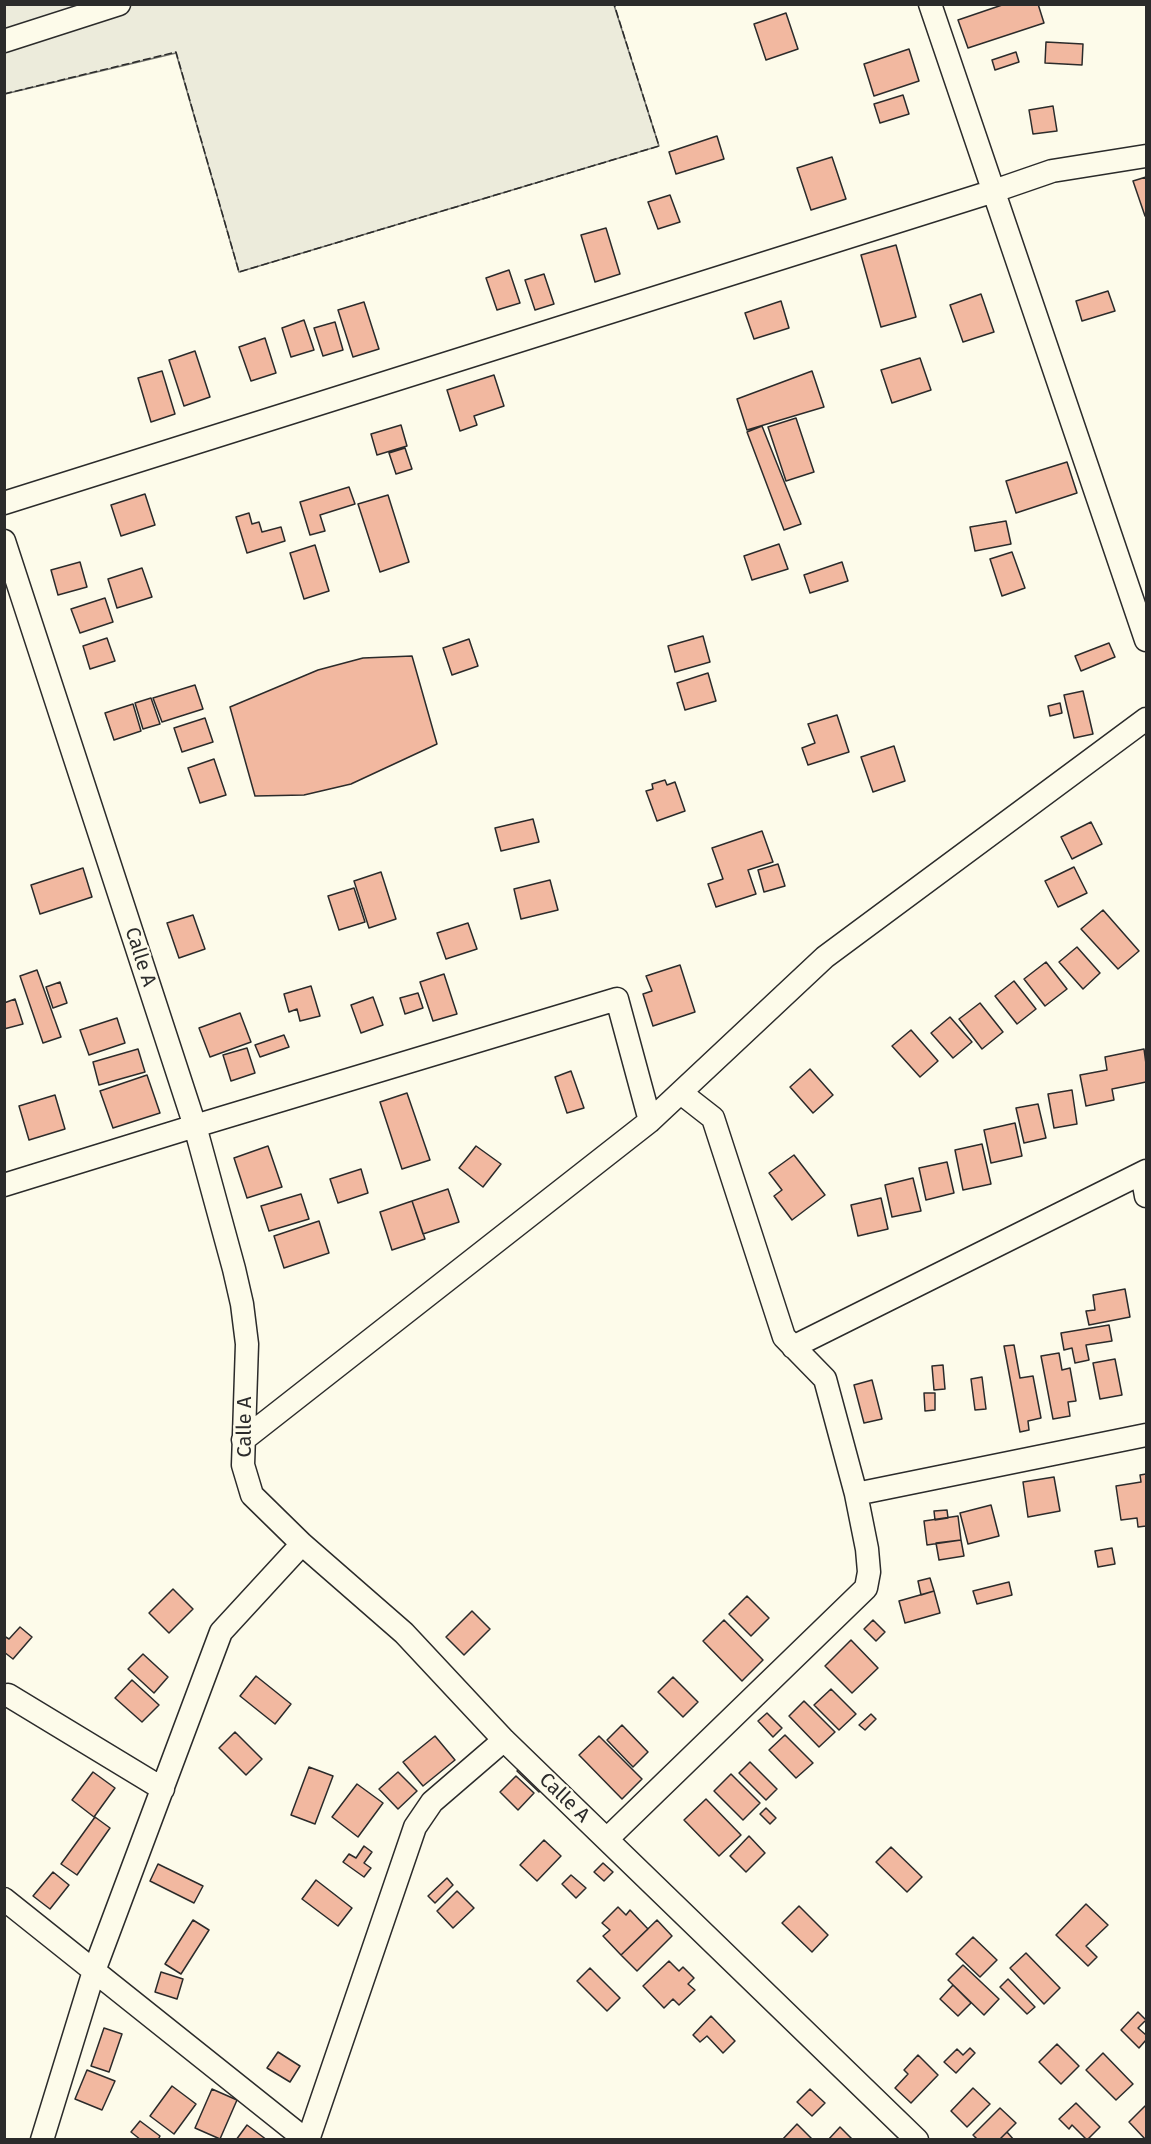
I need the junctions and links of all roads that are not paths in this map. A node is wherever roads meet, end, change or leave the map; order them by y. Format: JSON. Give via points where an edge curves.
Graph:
{"nodes":[{"id":1,"x":119,"y":4,"type":"edge"},
{"id":2,"x":930,"y":4,"type":"edge"},
{"id":3,"x":4,"y":41,"type":"edge"},
{"id":4,"x":1146,"y":156,"type":"edge"},
{"id":5,"x":994,"y":191,"type":"junction"},
{"id":6,"x":4,"y":503,"type":"edge"},
{"id":7,"x":4,"y":541,"type":"edge"},
{"id":8,"x":1146,"y":640,"type":"edge"},
{"id":9,"x":1146,"y":719,"type":"edge"},
{"id":10,"x":681,"y":1093,"type":"junction"},
{"id":11,"x":650,"y":1121,"type":"junction"},
{"id":12,"x":195,"y":1126,"type":"junction"},
{"id":13,"x":1145,"y":1180,"type":"edge"},
{"id":14,"x":4,"y":1185,"type":"edge"},
{"id":15,"x":793,"y":1347,"type":"junction"},
{"id":16,"x":1146,"y":1435,"type":"edge"},
{"id":17,"x":243,"y":1440,"type":"junction"},
{"id":18,"x":856,"y":1494,"type":"junction"},
{"id":19,"x":302,"y":1544,"type":"junction"},
{"id":20,"x":8,"y":1695,"type":"dead end"},
{"id":21,"x":504,"y":1740,"type":"junction"},
{"id":22,"x":162,"y":1789,"type":"junction"},
{"id":23,"x":607,"y":1839,"type":"junction"},
{"id":24,"x":4,"y":1899,"type":"edge"},
{"id":25,"x":94,"y":1971,"type":"junction"},
{"id":26,"x":42,"y":2139,"type":"edge"},
{"id":27,"x":307,"y":2139,"type":"edge"},
{"id":28,"x":917,"y":2139,"type":"edge"}],
"edges":[{"from":1,"to":3,"type":"street"},
{"from":2,"to":5,"type":"street"},
{"from":4,"to":5,"type":"street","via":[[1052,171]]},
{"from":5,"to":6,"type":"street"},
{"from":5,"to":8,"type":"street"},
{"from":7,"to":12,"type":"street","name":"Calle A"},
{"from":9,"to":10,"type":"street","via":[[825,957]]},
{"from":10,"to":11,"type":"street"},
{"from":10,"to":15,"type":"street","via":[[713,1118],[783,1337]]},
{"from":11,"to":12,"type":"street","via":[[617,999]]},
{"from":11,"to":17,"type":"street"},
{"from":12,"to":14,"type":"street"},
{"from":12,"to":17,"type":"street","name":"Calle A","via":[[242,1304],[247,1344]]},
{"from":13,"to":15,"type":"street"},
{"from":15,"to":18,"type":"street","via":[[825,1379]]},
{"from":16,"to":18,"type":"street"},
{"from":17,"to":19,"type":"street","name":"Calle A","via":[[243,1465],[252,1495]]},
{"from":18,"to":23,"type":"street","via":[[867,1549],[866,1588]]},
{"from":19,"to":21,"type":"street","name":"Calle A","via":[[404,1633]]},
{"from":19,"to":22,"type":"street","via":[[221,1632]]},
{"from":20,"to":22,"type":"street"},
{"from":21,"to":23,"type":"street","name":"Calle A"},
{"from":21,"to":27,"type":"street","via":[[432,1802],[415,1827]]},
{"from":22,"to":25,"type":"street"},
{"from":23,"to":28,"type":"street","name":"Calle A"},
{"from":24,"to":25,"type":"street"},
{"from":25,"to":26,"type":"street"},
{"from":25,"to":27,"type":"street"}]}
